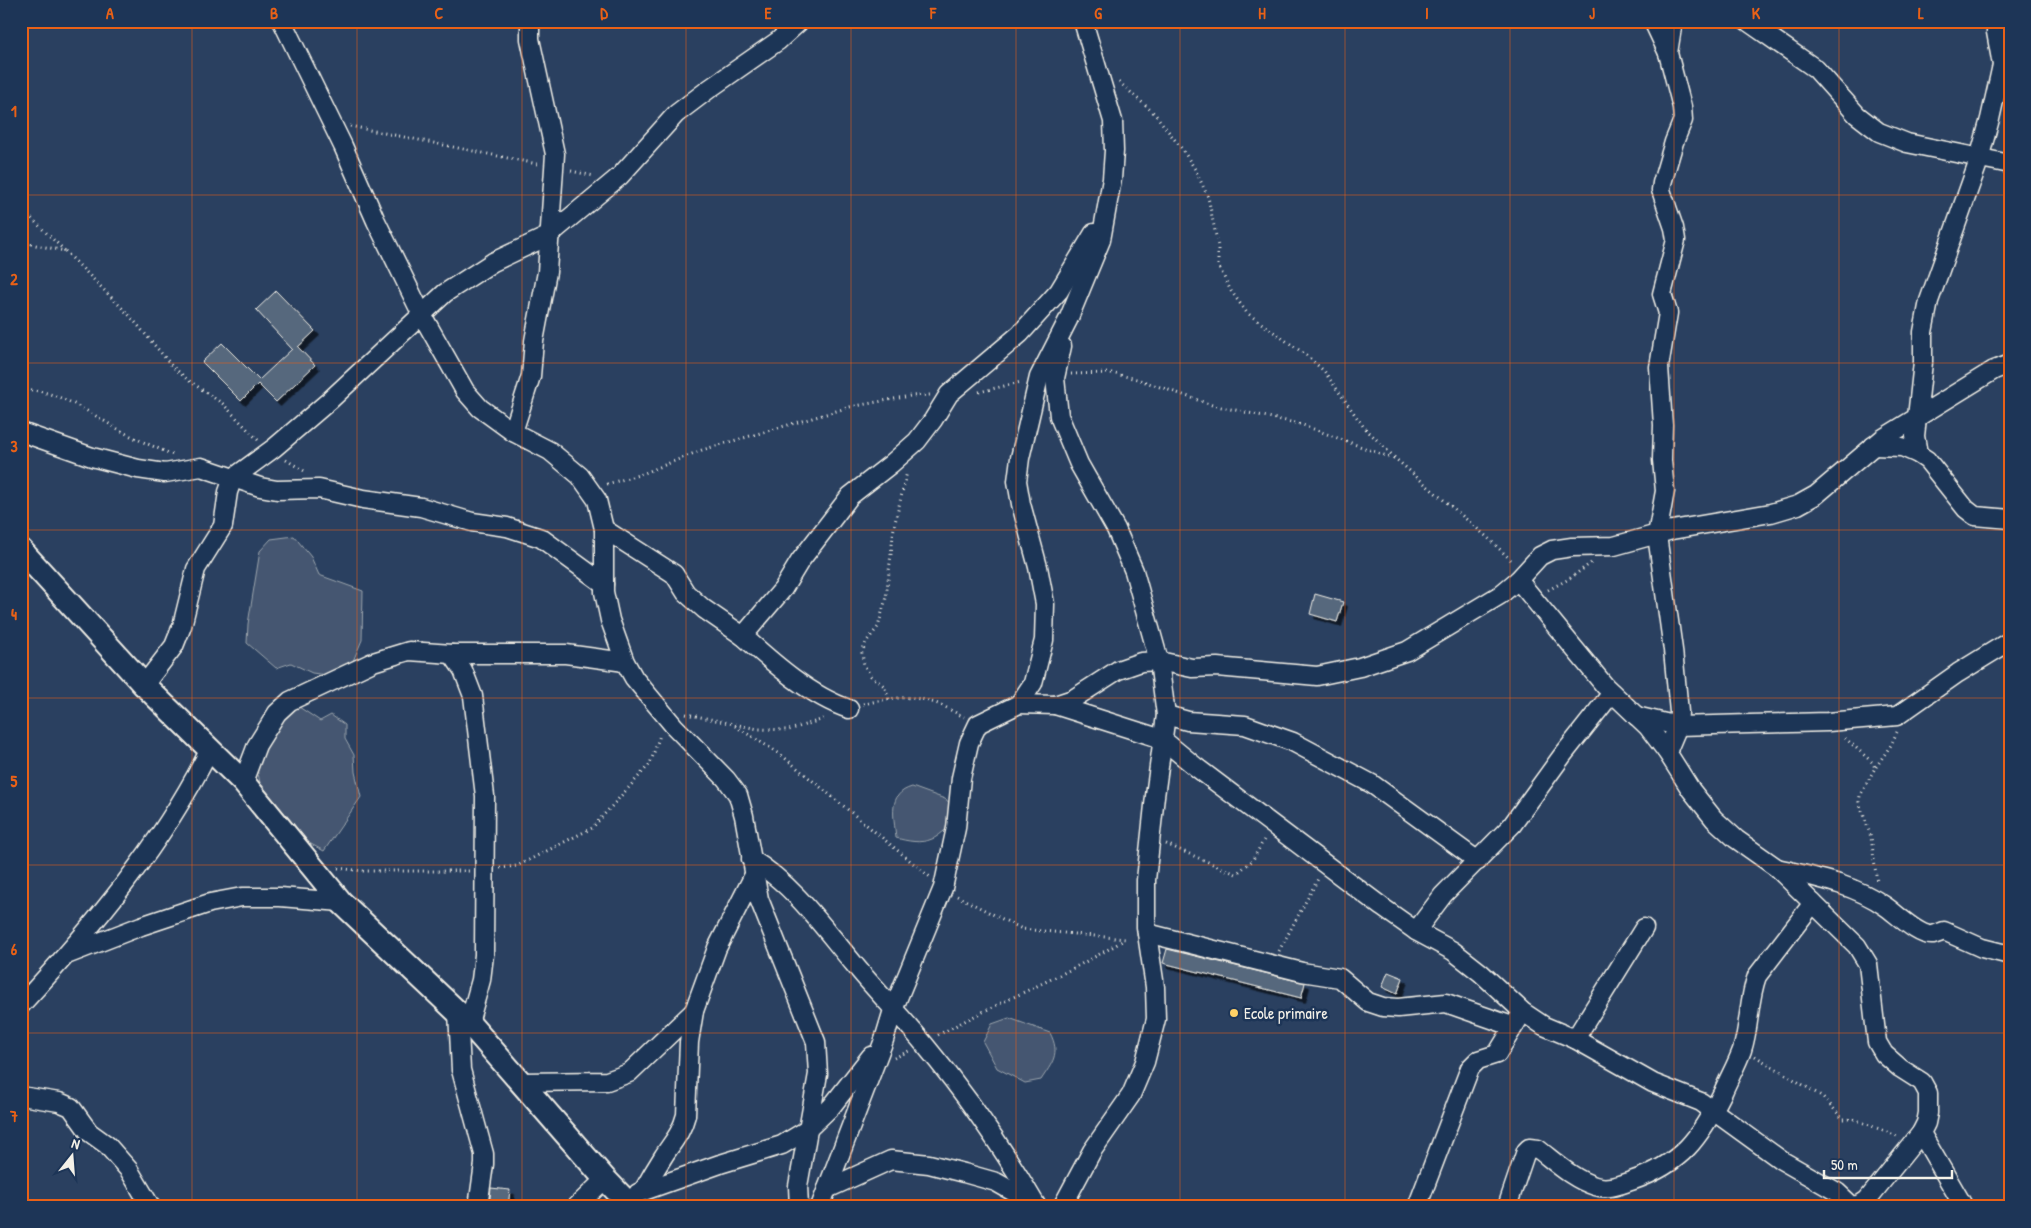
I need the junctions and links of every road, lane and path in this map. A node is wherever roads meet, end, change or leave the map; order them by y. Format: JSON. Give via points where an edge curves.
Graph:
{"nodes":[{"id":1,"x":282,"y":21,"type":"edge"},
{"id":2,"x":530,"y":21,"type":"edge"},
{"id":3,"x":800,"y":21,"type":"edge"},
{"id":4,"x":1084,"y":21,"type":"edge"},
{"id":5,"x":1654,"y":21,"type":"edge"},
{"id":6,"x":1673,"y":21,"type":"edge"},
{"id":7,"x":1747,"y":21,"type":"edge"},
{"id":8,"x":1997,"y":21,"type":"edge"},
{"id":9,"x":1668,"y":53,"type":"junction"},
{"id":10,"x":1095,"y":60,"type":"junction"},
{"id":11,"x":332,"y":121,"type":"junction"},
{"id":12,"x":1979,"y":159,"type":"junction"},
{"id":13,"x":2010,"y":164,"type":"edge"},
{"id":14,"x":555,"y":168,"type":"junction"},
{"id":15,"x":614,"y":181,"type":"junction"},
{"id":16,"x":21,"y":208,"type":"edge"},
{"id":17,"x":1106,"y":212,"type":"junction"},
{"id":18,"x":548,"y":236,"type":"junction"},
{"id":19,"x":21,"y":242,"type":"edge"},
{"id":20,"x":65,"y":251,"type":"junction"},
{"id":21,"x":422,"y":315,"type":"junction"},
{"id":22,"x":2010,"y":364,"type":"edge"},
{"id":23,"x":1047,"y":376,"type":"junction"},
{"id":24,"x":21,"y":389,"type":"edge"},
{"id":25,"x":949,"y":394,"type":"junction"},
{"id":26,"x":1916,"y":418,"type":"junction"},
{"id":27,"x":21,"y":432,"type":"edge"},
{"id":28,"x":513,"y":432,"type":"junction"},
{"id":29,"x":917,"y":441,"type":"junction"},
{"id":30,"x":1873,"y":446,"type":"junction"},
{"id":31,"x":270,"y":451,"type":"junction"},
{"id":32,"x":1918,"y":454,"type":"junction"},
{"id":33,"x":174,"y":455,"type":"dead end"},
{"id":34,"x":1397,"y":460,"type":"junction"},
{"id":35,"x":233,"y":478,"type":"junction"},
{"id":36,"x":319,"y":488,"type":"junction"},
{"id":37,"x":589,"y":490,"type":"junction"},
{"id":38,"x":2010,"y":518,"type":"edge"},
{"id":39,"x":604,"y":529,"type":"junction"},
{"id":40,"x":1657,"y":535,"type":"junction"},
{"id":41,"x":1614,"y":546,"type":"junction"},
{"id":42,"x":21,"y":550,"type":"edge"},
{"id":43,"x":1521,"y":577,"type":"junction"},
{"id":44,"x":604,"y":584,"type":"junction"},
{"id":45,"x":743,"y":636,"type":"junction"},
{"id":46,"x":2010,"y":641,"type":"edge"},
{"id":47,"x":452,"y":654,"type":"junction"},
{"id":48,"x":1159,"y":661,"type":"junction"},
{"id":49,"x":625,"y":662,"type":"junction"},
{"id":50,"x":144,"y":685,"type":"junction"},
{"id":51,"x":1612,"y":693,"type":"junction"},
{"id":52,"x":890,"y":699,"type":"junction"},
{"id":53,"x":1019,"y":704,"type":"junction"},
{"id":54,"x":1055,"y":705,"type":"junction"},
{"id":55,"x":1910,"y":708,"type":"junction"},
{"id":56,"x":849,"y":709,"type":"junction"},
{"id":57,"x":1166,"y":715,"type":"junction"},
{"id":58,"x":1635,"y":716,"type":"junction"},
{"id":59,"x":668,"y":719,"type":"junction"},
{"id":60,"x":1828,"y":722,"type":"junction"},
{"id":61,"x":978,"y":724,"type":"junction"},
{"id":62,"x":733,"y":725,"type":"junction"},
{"id":63,"x":1678,"y":726,"type":"junction"},
{"id":64,"x":1162,"y":739,"type":"junction"},
{"id":65,"x":210,"y":749,"type":"junction"},
{"id":66,"x":1667,"y":752,"type":"junction"},
{"id":67,"x":1875,"y":768,"type":"junction"},
{"id":68,"x":243,"y":782,"type":"junction"},
{"id":69,"x":1274,"y":825,"type":"junction"},
{"id":70,"x":1150,"y":836,"type":"junction"},
{"id":71,"x":1478,"y":861,"type":"junction"},
{"id":72,"x":310,"y":864,"type":"junction"},
{"id":73,"x":1326,"y":865,"type":"junction"},
{"id":74,"x":752,"y":867,"type":"junction"},
{"id":75,"x":1777,"y":868,"type":"junction"},
{"id":76,"x":486,"y":870,"type":"junction"},
{"id":77,"x":943,"y":888,"type":"junction"},
{"id":78,"x":341,"y":902,"type":"junction"},
{"id":79,"x":1813,"y":904,"type":"junction"},
{"id":80,"x":1885,"y":906,"type":"junction"},
{"id":81,"x":1644,"y":928,"type":"dead end"},
{"id":82,"x":1147,"y":930,"type":"junction"},
{"id":83,"x":1416,"y":931,"type":"junction"},
{"id":84,"x":1126,"y":939,"type":"junction"},
{"id":85,"x":68,"y":955,"type":"junction"},
{"id":86,"x":2010,"y":955,"type":"edge"},
{"id":87,"x":1272,"y":965,"type":"junction"},
{"id":88,"x":21,"y":1004,"type":"edge"},
{"id":89,"x":893,"y":1010,"type":"junction"},
{"id":90,"x":694,"y":1011,"type":"junction"},
{"id":91,"x":1523,"y":1012,"type":"junction"},
{"id":92,"x":464,"y":1018,"type":"junction"},
{"id":93,"x":1512,"y":1026,"type":"junction"},
{"id":94,"x":1575,"y":1039,"type":"junction"},
{"id":95,"x":884,"y":1040,"type":"junction"},
{"id":96,"x":923,"y":1043,"type":"junction"},
{"id":97,"x":1742,"y":1049,"type":"junction"},
{"id":98,"x":872,"y":1071,"type":"junction"},
{"id":99,"x":520,"y":1082,"type":"junction"},
{"id":100,"x":21,"y":1096,"type":"edge"},
{"id":101,"x":1713,"y":1111,"type":"junction"},
{"id":102,"x":807,"y":1130,"type":"junction"},
{"id":103,"x":1917,"y":1138,"type":"junction"},
{"id":104,"x":605,"y":1179,"type":"junction"},
{"id":105,"x":827,"y":1189,"type":"junction"},
{"id":106,"x":633,"y":1199,"type":"edge"},
{"id":107,"x":1036,"y":1206,"type":"edge"},
{"id":108,"x":152,"y":1207,"type":"edge"},
{"id":109,"x":478,"y":1207,"type":"edge"},
{"id":110,"x":576,"y":1207,"type":"edge"},
{"id":111,"x":799,"y":1207,"type":"edge"},
{"id":112,"x":820,"y":1207,"type":"edge"},
{"id":113,"x":1062,"y":1207,"type":"edge"},
{"id":114,"x":1416,"y":1207,"type":"edge"},
{"id":115,"x":1507,"y":1207,"type":"edge"},
{"id":116,"x":1853,"y":1207,"type":"edge"},
{"id":117,"x":1856,"y":1207,"type":"edge"},
{"id":118,"x":1964,"y":1207,"type":"edge"}],
"edges":[{"from":1,"to":11,"type":"street"},
{"from":2,"to":14,"type":"street","via":[[530,39],[555,154]]},
{"from":3,"to":15,"type":"street","via":[[778,42],[676,114]]},
{"from":4,"to":10,"type":"street"},
{"from":5,"to":9,"type":"street"},
{"from":6,"to":9,"type":"street"},
{"from":7,"to":12,"type":"street","via":[[1816,69],[1857,115],[1879,132],[1906,143]]},
{"from":8,"to":12,"type":"street","via":[[2002,66]]},
{"from":9,"to":40,"type":"street","via":[[1683,120],[1661,190],[1676,240],[1662,294],[1668,313],[1659,367],[1665,491]]},
{"from":10,"to":17,"type":"street","via":[[1113,120],[1114,160]]},
{"from":10,"to":34,"type":"path","via":[[1155,114],[1195,169],[1208,198],[1218,246],[1218,265],[1247,313],[1324,370],[1363,426]]},
{"from":11,"to":14,"type":"path"},
{"from":11,"to":21,"type":"street"},
{"from":12,"to":13,"type":"street"},
{"from":12,"to":26,"type":"street","via":[[1928,301]]},
{"from":14,"to":15,"type":"path"},
{"from":14,"to":18,"type":"street"},
{"from":15,"to":18,"type":"street"},
{"from":16,"to":20,"type":"path"},
{"from":17,"to":23,"type":"street","via":[[1101,240]]},
{"from":17,"to":25,"type":"street","via":[[1059,290],[1020,334]]},
{"from":18,"to":21,"type":"street","via":[[493,262],[445,293]]},
{"from":18,"to":28,"type":"street","via":[[547,272],[531,376]]},
{"from":19,"to":20,"type":"path"},
{"from":20,"to":31,"type":"path","via":[[130,316],[172,366],[223,404]]},
{"from":21,"to":28,"type":"street","via":[[465,391],[480,408]]},
{"from":21,"to":31,"type":"street"},
{"from":22,"to":26,"type":"street","via":[[1994,370]]},
{"from":23,"to":25,"type":"path","via":[[988,391]]},
{"from":23,"to":34,"type":"path","via":[[1111,373],[1137,378],[1212,405],[1300,424]]},
{"from":23,"to":48,"type":"street","via":[[1079,464],[1116,529],[1134,571]]},
{"from":23,"to":53,"type":"street","via":[[1020,458],[1017,481],[1045,604],[1044,640],[1033,683]]},
{"from":24,"to":33,"type":"path","via":[[65,398],[128,435]]},
{"from":25,"to":29,"type":"street"},
{"from":25,"to":37,"type":"path","via":[[910,396],[850,407],[702,450],[642,474]]},
{"from":26,"to":30,"type":"street"},
{"from":26,"to":32,"type":"street"},
{"from":27,"to":35,"type":"street","via":[[138,469],[165,473],[201,467]]},
{"from":28,"to":37,"type":"street","via":[[550,450],[580,476]]},
{"from":29,"to":45,"type":"street","via":[[850,496],[783,589]]},
{"from":29,"to":52,"type":"path","via":[[894,527],[883,608],[878,627],[862,653],[870,676],[884,686]]},
{"from":30,"to":32,"type":"street","via":[[1902,447]]},
{"from":30,"to":40,"type":"street","via":[[1816,496],[1798,505]]},
{"from":31,"to":35,"type":"street"},
{"from":31,"to":36,"type":"path","via":[[308,473]]},
{"from":32,"to":38,"type":"street","via":[[1927,460],[1975,516]]},
{"from":34,"to":43,"type":"path","via":[[1507,555]]},
{"from":35,"to":36,"type":"street","via":[[277,490]]},
{"from":35,"to":50,"type":"street","via":[[224,526],[196,569],[174,646]]},
{"from":36,"to":44,"type":"street","via":[[362,499],[421,507],[541,538]]},
{"from":37,"to":39,"type":"street","via":[[597,500]]},
{"from":39,"to":44,"type":"street"},
{"from":39,"to":45,"type":"street","via":[[674,574],[686,593]]},
{"from":40,"to":41,"type":"street"},
{"from":40,"to":63,"type":"street","via":[[1673,650]]},
{"from":41,"to":43,"type":"street","via":[[1552,550],[1540,556]]},
{"from":41,"to":43,"type":"path","via":[[1551,589],[1538,588]]},
{"from":42,"to":50,"type":"street"},
{"from":43,"to":48,"type":"street","via":[[1500,595],[1407,651],[1332,674],[1317,676],[1217,667],[1192,668]]},
{"from":43,"to":51,"type":"street"},
{"from":44,"to":49,"type":"street","via":[[610,620]]},
{"from":45,"to":56,"type":"street","via":[[780,670]]},
{"from":46,"to":55,"type":"street"},
{"from":47,"to":49,"type":"street","via":[[566,654]]},
{"from":47,"to":68,"type":"street","via":[[409,651],[373,662],[290,701],[277,713],[257,745]]},
{"from":47,"to":76,"type":"street","via":[[463,670],[473,696],[485,796]]},
{"from":48,"to":54,"type":"street","via":[[1141,662],[1118,670],[1074,699]]},
{"from":48,"to":57,"type":"street"},
{"from":49,"to":59,"type":"street"},
{"from":50,"to":65,"type":"street"},
{"from":51,"to":58,"type":"street"},
{"from":51,"to":71,"type":"street","via":[[1512,825]]},
{"from":52,"to":56,"type":"path"},
{"from":52,"to":61,"type":"path","via":[[915,697],[934,702]]},
{"from":53,"to":54,"type":"street"},
{"from":53,"to":61,"type":"street"},
{"from":54,"to":64,"type":"street"},
{"from":55,"to":60,"type":"street","via":[[1897,716]]},
{"from":55,"to":67,"type":"path"},
{"from":56,"to":62,"type":"path","via":[[789,730],[758,730]]},
{"from":57,"to":64,"type":"street"},
{"from":57,"to":71,"type":"street","via":[[1188,721],[1245,725],[1293,742],[1372,784]]},
{"from":58,"to":63,"type":"street"},
{"from":58,"to":66,"type":"street"},
{"from":59,"to":62,"type":"path","via":[[683,714]]},
{"from":59,"to":74,"type":"street","via":[[738,795]]},
{"from":59,"to":76,"type":"path","via":[[650,764],[592,828],[516,866]]},
{"from":60,"to":63,"type":"street"},
{"from":60,"to":67,"type":"path"},
{"from":61,"to":77,"type":"street","via":[[969,743],[961,778],[956,828]]},
{"from":62,"to":77,"type":"path","via":[[780,754]]},
{"from":63,"to":66,"type":"street"},
{"from":64,"to":69,"type":"street"},
{"from":64,"to":70,"type":"street"},
{"from":65,"to":68,"type":"street"},
{"from":65,"to":85,"type":"street","via":[[159,838]]},
{"from":66,"to":75,"type":"street","via":[[1714,819]]},
{"from":67,"to":80,"type":"path","via":[[1859,802],[1871,838],[1879,893]]},
{"from":68,"to":72,"type":"street"},
{"from":69,"to":70,"type":"path","via":[[1252,861],[1236,874]]},
{"from":69,"to":73,"type":"street"},
{"from":70,"to":82,"type":"street","via":[[1146,880]]},
{"from":71,"to":83,"type":"street","via":[[1443,896]]},
{"from":72,"to":76,"type":"path","via":[[362,871]]},
{"from":72,"to":78,"type":"street"},
{"from":73,"to":83,"type":"street"},
{"from":73,"to":87,"type":"path"},
{"from":74,"to":89,"type":"street","via":[[765,868],[808,907]]},
{"from":74,"to":90,"type":"street","via":[[716,948]]},
{"from":74,"to":102,"type":"street","via":[[759,899],[816,1042],[818,1074]]},
{"from":75,"to":79,"type":"street"},
{"from":75,"to":80,"type":"street","via":[[1846,886]]},
{"from":76,"to":92,"type":"street","via":[[481,980]]},
{"from":77,"to":84,"type":"path","via":[[1022,928]]},
{"from":77,"to":89,"type":"street"},
{"from":78,"to":85,"type":"street","via":[[242,897],[210,903]]},
{"from":78,"to":92,"type":"street"},
{"from":79,"to":97,"type":"street","via":[[1757,976]]},
{"from":79,"to":103,"type":"street","via":[[1858,946],[1868,964],[1877,1042],[1884,1054],[1922,1082],[1928,1093],[1926,1123]]},
{"from":80,"to":86,"type":"street","via":[[1924,933],[1932,935],[1944,931],[1982,948]]},
{"from":81,"to":94,"type":"street"},
{"from":82,"to":84,"type":"path"},
{"from":82,"to":87,"type":"street"},
{"from":82,"to":113,"type":"street","via":[[1156,1018],[1145,1062],[1131,1095],[1092,1151]]},
{"from":83,"to":91,"type":"street","via":[[1453,950]]},
{"from":84,"to":96,"type":"path","via":[[1087,962]]},
{"from":85,"to":88,"type":"street"},
{"from":87,"to":93,"type":"street","via":[[1340,978],[1368,1002],[1383,1007],[1446,1003]]},
{"from":89,"to":95,"type":"street"},
{"from":89,"to":96,"type":"street"},
{"from":90,"to":99,"type":"street","via":[[629,1073],[618,1078],[607,1081]]},
{"from":90,"to":106,"type":"street","via":[[683,1126]]},
{"from":91,"to":93,"type":"street"},
{"from":91,"to":94,"type":"street","via":[[1544,1026]]},
{"from":92,"to":99,"type":"street"},
{"from":92,"to":109,"type":"street","via":[[461,1070],[484,1154]]},
{"from":93,"to":114,"type":"street","via":[[1496,1054],[1478,1060],[1470,1068]]},
{"from":94,"to":101,"type":"street","via":[[1653,1083],[1682,1093]]},
{"from":95,"to":98,"type":"street"},
{"from":95,"to":102,"type":"street","via":[[831,1107]]},
{"from":96,"to":98,"type":"path"},
{"from":96,"to":107,"type":"street","via":[[989,1131]]},
{"from":97,"to":101,"type":"street"},
{"from":97,"to":103,"type":"path","via":[[1823,1097],[1845,1121],[1854,1120]]},
{"from":98,"to":105,"type":"street"},
{"from":99,"to":104,"type":"street"},
{"from":100,"to":108,"type":"street","via":[[71,1107],[89,1132],[129,1170]]},
{"from":101,"to":115,"type":"street","via":[[1690,1147],[1668,1166],[1612,1188],[1581,1181],[1538,1149],[1529,1148]]},
{"from":101,"to":116,"type":"street","via":[[1780,1160],[1837,1192]]},
{"from":102,"to":106,"type":"street","via":[[782,1145],[720,1164]]},
{"from":102,"to":111,"type":"street","via":[[798,1186]]},
{"from":103,"to":117,"type":"street","via":[[1868,1200]]},
{"from":103,"to":118,"type":"street"},
{"from":104,"to":106,"type":"street"},
{"from":104,"to":110,"type":"street"},
{"from":105,"to":107,"type":"street","via":[[891,1160],[929,1164],[996,1182]]},
{"from":105,"to":112,"type":"street"}]}
